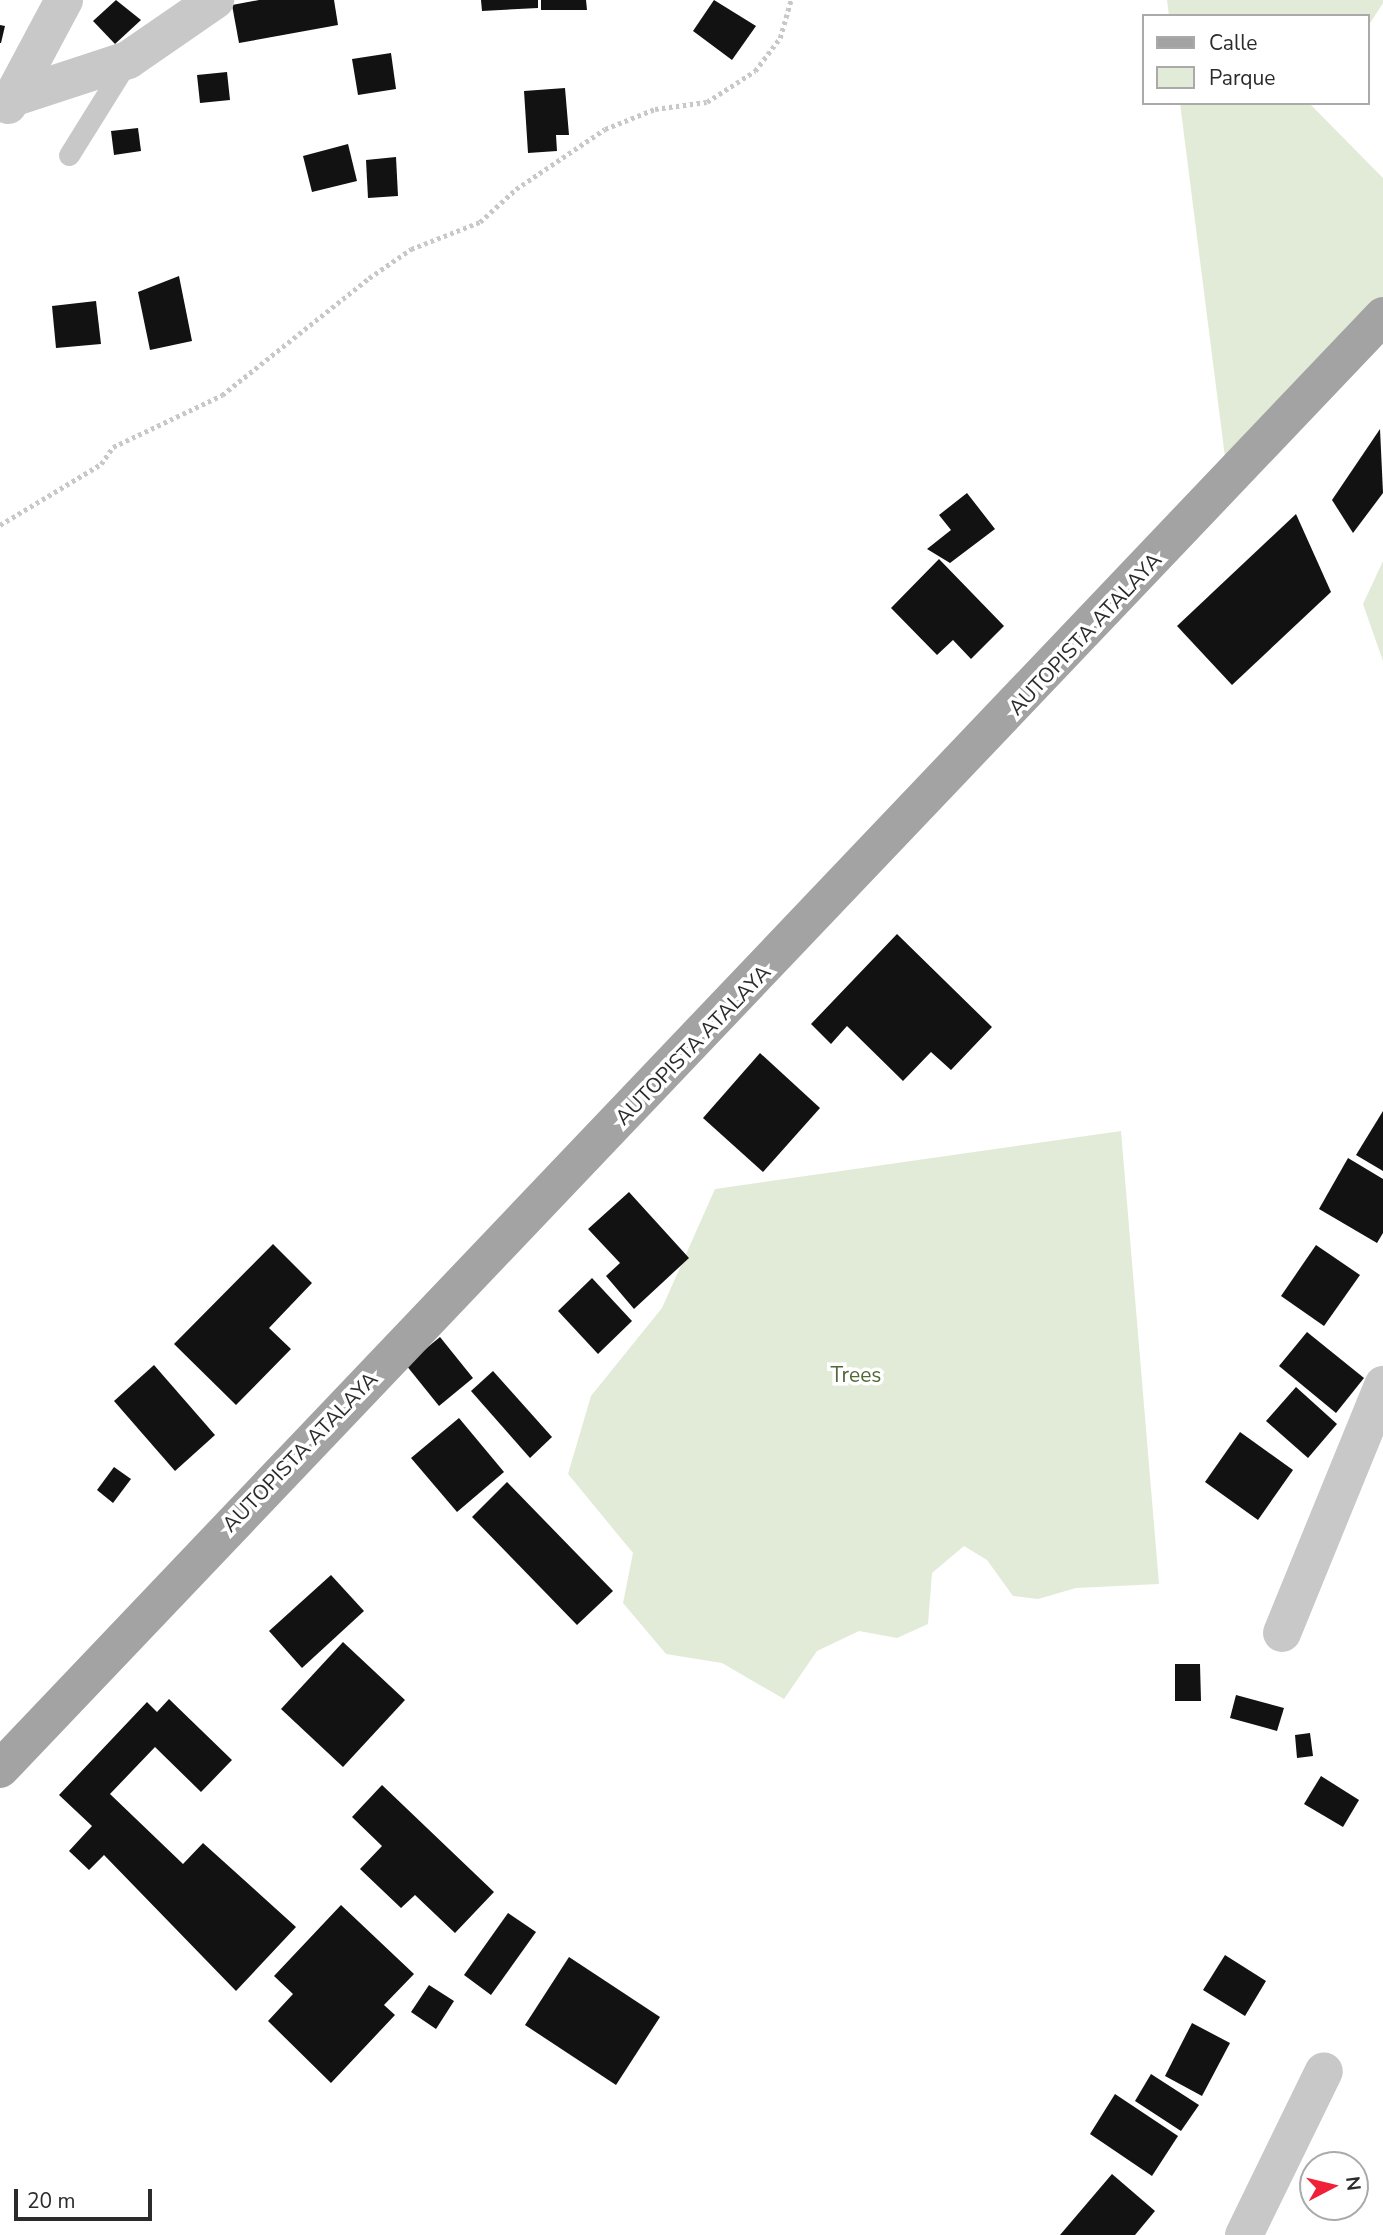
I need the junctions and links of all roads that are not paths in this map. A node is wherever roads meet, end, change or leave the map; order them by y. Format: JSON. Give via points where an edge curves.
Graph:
{"nodes":[{"id":1,"x":64,"y":0,"type":"edge"},
{"id":2,"x":215,"y":0,"type":"edge"},
{"id":3,"x":128,"y":60,"type":"junction"},
{"id":4,"x":4,"y":104,"type":"edge"},
{"id":5,"x":69,"y":155,"type":"dead end"},
{"id":6,"x":1383,"y":316,"type":"edge"},
{"id":7,"x":1383,"y":1385,"type":"edge"},
{"id":8,"x":1282,"y":1633,"type":"dead end"},
{"id":9,"x":0,"y":1769,"type":"edge"},
{"id":10,"x":1324,"y":2071,"type":"dead end"},
{"id":11,"x":1244,"y":2235,"type":"edge"}],
"edges":[{"from":1,"to":4,"type":"street"},
{"from":2,"to":3,"type":"street"},
{"from":3,"to":4,"type":"street"},
{"from":3,"to":5,"type":"lane"},
{"from":6,"to":9,"type":"main road","name":"AUTOPISTA ATALAYA"},
{"from":7,"to":8,"type":"street"},
{"from":10,"to":11,"type":"street"}]}
